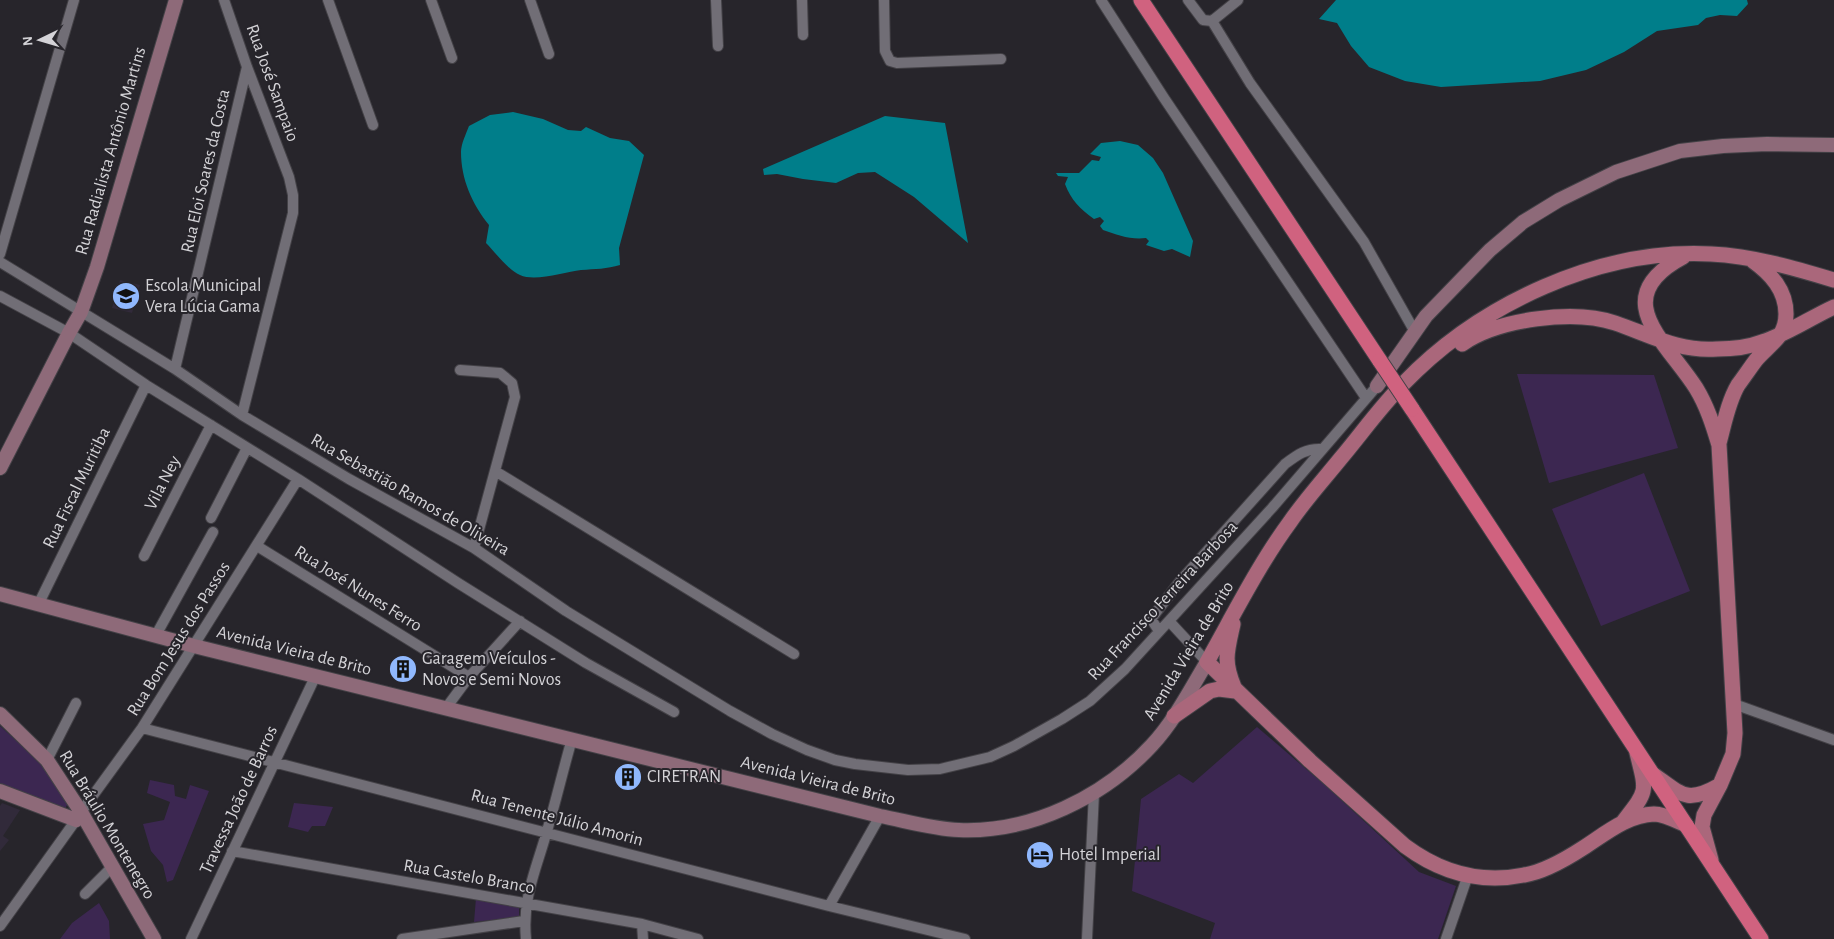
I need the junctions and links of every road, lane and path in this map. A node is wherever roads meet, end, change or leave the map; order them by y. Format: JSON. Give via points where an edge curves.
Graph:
{"nodes":[{"id":1,"x":74,"y":0,"type":"edge"},
{"id":2,"x":176,"y":0,"type":"edge"},
{"id":3,"x":224,"y":0,"type":"edge"},
{"id":4,"x":328,"y":0,"type":"edge"},
{"id":5,"x":431,"y":0,"type":"edge"},
{"id":6,"x":530,"y":0,"type":"edge"},
{"id":7,"x":716,"y":0,"type":"edge"},
{"id":8,"x":802,"y":0,"type":"edge"},
{"id":9,"x":884,"y":0,"type":"edge"},
{"id":10,"x":1101,"y":0,"type":"edge"},
{"id":11,"x":1141,"y":0,"type":"edge"},
{"id":12,"x":1188,"y":0,"type":"edge"},
{"id":13,"x":1238,"y":0,"type":"edge"},
{"id":14,"x":1212,"y":21,"type":"junction"},
{"id":15,"x":803,"y":35,"type":"dead end"},
{"id":16,"x":718,"y":46,"type":"dead end"},
{"id":17,"x":550,"y":54,"type":"dead end"},
{"id":18,"x":452,"y":58,"type":"dead end"},
{"id":19,"x":1002,"y":59,"type":"dead end"},
{"id":20,"x":247,"y":67,"type":"junction"},
{"id":21,"x":373,"y":125,"type":"dead end"},
{"id":22,"x":1834,"y":145,"type":"edge"},
{"id":23,"x":1690,"y":253,"type":"junction"},
{"id":24,"x":0,"y":254,"type":"edge"},
{"id":25,"x":1748,"y":258,"type":"junction"},
{"id":26,"x":0,"y":262,"type":"edge"},
{"id":27,"x":1834,"y":280,"type":"edge"},
{"id":28,"x":0,"y":296,"type":"edge"},
{"id":29,"x":1834,"y":307,"type":"edge"},
{"id":30,"x":81,"y":312,"type":"junction"},
{"id":31,"x":1415,"y":332,"type":"junction"},
{"id":32,"x":69,"y":333,"type":"junction"},
{"id":33,"x":1780,"y":334,"type":"junction"},
{"id":34,"x":1661,"y":342,"type":"junction"},
{"id":35,"x":175,"y":369,"type":"junction"},
{"id":36,"x":460,"y":370,"type":"dead end"},
{"id":37,"x":1405,"y":382,"type":"junction"},
{"id":38,"x":146,"y":385,"type":"junction"},
{"id":39,"x":1378,"y":386,"type":"joint"},
{"id":40,"x":1366,"y":398,"type":"junction"},
{"id":41,"x":242,"y":415,"type":"junction"},
{"id":42,"x":211,"y":425,"type":"junction"},
{"id":43,"x":1718,"y":445,"type":"junction"},
{"id":44,"x":247,"y":448,"type":"junction"},
{"id":45,"x":1322,"y":449,"type":"junction"},
{"id":46,"x":0,"y":468,"type":"edge"},
{"id":47,"x":495,"y":471,"type":"junction"},
{"id":48,"x":298,"y":479,"type":"junction"},
{"id":49,"x":211,"y":518,"type":"dead end"},
{"id":50,"x":213,"y":532,"type":"dead end"},
{"id":51,"x":257,"y":546,"type":"junction"},
{"id":52,"x":474,"y":548,"type":"junction"},
{"id":53,"x":144,"y":556,"type":"dead end"},
{"id":54,"x":0,"y":594,"type":"edge"},
{"id":55,"x":38,"y":605,"type":"junction"},
{"id":56,"x":1237,"y":608,"type":"junction"},
{"id":57,"x":520,"y":621,"type":"junction"},
{"id":58,"x":1169,"y":621,"type":"junction"},
{"id":59,"x":1159,"y":631,"type":"junction"},
{"id":60,"x":156,"y":635,"type":"junction"},
{"id":61,"x":194,"y":646,"type":"junction"},
{"id":62,"x":794,"y":654,"type":"dead end"},
{"id":63,"x":1207,"y":662,"type":"junction"},
{"id":64,"x":316,"y":675,"type":"junction"},
{"id":65,"x":469,"y":677,"type":"junction"},
{"id":66,"x":1235,"y":691,"type":"junction"},
{"id":67,"x":76,"y":703,"type":"dead end"},
{"id":68,"x":1734,"y":704,"type":"junction"},
{"id":69,"x":446,"y":708,"type":"junction"},
{"id":70,"x":674,"y":712,"type":"dead end"},
{"id":71,"x":0,"y":714,"type":"edge"},
{"id":72,"x":1174,"y":716,"type":"junction"},
{"id":73,"x":142,"y":728,"type":"junction"},
{"id":74,"x":572,"y":739,"type":"junction"},
{"id":75,"x":1834,"y":740,"type":"edge"},
{"id":76,"x":1635,"y":746,"type":"junction"},
{"id":77,"x":807,"y":750,"type":"joint"},
{"id":78,"x":47,"y":760,"type":"junction"},
{"id":79,"x":275,"y":763,"type":"junction"},
{"id":80,"x":1654,"y":775,"type":"junction"},
{"id":81,"x":1720,"y":785,"type":"junction"},
{"id":82,"x":0,"y":791,"type":"edge"},
{"id":83,"x":1094,"y":794,"type":"junction"},
{"id":84,"x":78,"y":816,"type":"junction"},
{"id":85,"x":880,"y":816,"type":"junction"},
{"id":86,"x":1622,"y":823,"type":"junction"},
{"id":87,"x":1686,"y":825,"type":"junction"},
{"id":88,"x":547,"y":833,"type":"junction"},
{"id":89,"x":232,"y":851,"type":"junction"},
{"id":90,"x":1712,"y":864,"type":"junction"},
{"id":91,"x":112,"y":867,"type":"junction"},
{"id":92,"x":1468,"y":875,"type":"junction"},
{"id":93,"x":85,"y":894,"type":"dead end"},
{"id":94,"x":526,"y":904,"type":"junction"},
{"id":95,"x":829,"y":906,"type":"junction"},
{"id":96,"x":524,"y":922,"type":"junction"},
{"id":97,"x":642,"y":924,"type":"junction"},
{"id":98,"x":0,"y":926,"type":"edge"},
{"id":99,"x":922,"y":929,"type":"junction"},
{"id":100,"x":154,"y":939,"type":"edge"},
{"id":101,"x":191,"y":939,"type":"edge"},
{"id":102,"x":402,"y":939,"type":"edge"},
{"id":103,"x":526,"y":939,"type":"edge"},
{"id":104,"x":643,"y":939,"type":"edge"},
{"id":105,"x":698,"y":939,"type":"edge"},
{"id":106,"x":917,"y":939,"type":"edge"},
{"id":107,"x":965,"y":939,"type":"edge"},
{"id":108,"x":1087,"y":939,"type":"edge"},
{"id":109,"x":1446,"y":939,"type":"edge"},
{"id":110,"x":1761,"y":939,"type":"edge"}],
"edges":[{"from":1,"to":24,"type":"street"},
{"from":2,"to":30,"type":"street","name":"Rua Radialista Antônio Martins"},
{"from":3,"to":20,"type":"street","name":"Rua José Sampaio"},
{"from":4,"to":21,"type":"street"},
{"from":5,"to":18,"type":"street"},
{"from":6,"to":17,"type":"street"},
{"from":7,"to":16,"type":"street"},
{"from":8,"to":15,"type":"street"},
{"from":9,"to":19,"type":"street","via":[[885,51],[890,61]]},
{"from":10,"to":40,"type":"street"},
{"from":11,"to":76,"type":"highway","bridge":true},
{"from":12,"to":14,"type":"street","via":[[1203,20]]},
{"from":13,"to":14,"type":"street"},
{"from":14,"to":31,"type":"street","via":[[1250,83],[1364,242]]},
{"from":20,"to":35,"type":"street","name":"Rua Eloi Soares da Costa"},
{"from":20,"to":41,"type":"street","name":"Rua José Sampaio","via":[[293,195],[292,213]]},
{"from":22,"to":31,"type":"street","via":[[1767,144],[1680,151],[1616,172],[1523,222],[1490,250],[1426,316]]},
{"from":23,"to":25,"type":"main road"},
{"from":23,"to":34,"type":"main road","via":[[1658,273],[1645,299],[1645,312]]},
{"from":23,"to":37,"type":"main road","via":[[1631,259],[1562,279],[1487,316],[1450,342]]},
{"from":25,"to":27,"type":"main road"},
{"from":25,"to":33,"type":"main road","via":[[1776,281],[1783,295],[1786,322]]},
{"from":26,"to":30,"type":"street","name":"Rua Sebastião Ramos de Oliveira"},
{"from":28,"to":32,"type":"street"},
{"from":29,"to":33,"type":"main road"},
{"from":30,"to":32,"type":"street","name":"Rua Radialista Antônio Martins"},
{"from":30,"to":35,"type":"street","name":"Rua Sebastião Ramos de Oliveira"},
{"from":31,"to":39,"type":"street"},
{"from":32,"to":38,"type":"street"},
{"from":32,"to":46,"type":"street","name":"Rua Radialista Antônio Martins"},
{"from":33,"to":34,"type":"main road","via":[[1762,342],[1716,350]]},
{"from":33,"to":43,"type":"main road","via":[[1737,387]]},
{"from":34,"to":37,"type":"main road","via":[[1614,323],[1592,318],[1514,322],[1469,338]]},
{"from":34,"to":43,"type":"main road","via":[[1697,390],[1711,418]]},
{"from":35,"to":41,"type":"street","name":"Rua Sebastião Ramos de Oliveira"},
{"from":36,"to":47,"type":"street","via":[[500,373],[512,383],[515,397]]},
{"from":37,"to":56,"type":"main road","name":"Avenida Vieira de Brito","via":[[1290,521]]},
{"from":38,"to":42,"type":"street"},
{"from":38,"to":55,"type":"street","name":"Rua Fiscal Muritiba"},
{"from":39,"to":40,"type":"street","name":"Rua Francisco Ferreira Barbosa"},
{"from":40,"to":45,"type":"street","name":"Rua Francisco Ferreira Barbosa"},
{"from":41,"to":52,"type":"street","name":"Rua Sebastião Ramos de Oliveira"},
{"from":42,"to":44,"type":"street"},
{"from":42,"to":53,"type":"street","name":"Vila Ney"},
{"from":43,"to":68,"type":"main road"},
{"from":44,"to":48,"type":"street"},
{"from":44,"to":49,"type":"street"},
{"from":45,"to":58,"type":"street","name":"Rua Francisco Ferreira Barbosa"},
{"from":45,"to":59,"type":"street","via":[[1302,452],[1285,464],[1151,619]]},
{"from":47,"to":52,"type":"street"},
{"from":47,"to":62,"type":"street"},
{"from":48,"to":51,"type":"street","name":"Rua Bom Jesus dos Passos"},
{"from":48,"to":57,"type":"street"},
{"from":50,"to":60,"type":"street"},
{"from":51,"to":61,"type":"street","name":"Rua Bom Jesus dos Passos"},
{"from":51,"to":65,"type":"street","name":"Rua José Nunes Ferro"},
{"from":52,"to":77,"type":"street","name":"Rua Sebastião Ramos de Oliveira","via":[[566,611],[722,706]]},
{"from":54,"to":55,"type":"street","name":"Avenida Vieira de Brito"},
{"from":55,"to":60,"type":"street","name":"Avenida Vieira de Brito"},
{"from":56,"to":63,"type":"main road","name":"Avenida Vieira de Brito"},
{"from":56,"to":66,"type":"main road","via":[[1226,656]]},
{"from":57,"to":65,"type":"street"},
{"from":57,"to":70,"type":"street","via":[[586,663]]},
{"from":58,"to":59,"type":"street","name":"Rua Francisco Ferreira Barbosa"},
{"from":58,"to":63,"type":"street"},
{"from":59,"to":77,"type":"street","name":"Rua Francisco Ferreira Barbosa","via":[[1090,701],[1014,746],[990,756],[940,769],[908,770],[855,764]]},
{"from":60,"to":61,"type":"street","name":"Avenida Vieira de Brito"},
{"from":61,"to":64,"type":"street","name":"Avenida Vieira de Brito"},
{"from":61,"to":73,"type":"street","name":"Rua Bom Jesus dos Passos"},
{"from":63,"to":66,"type":"main road"},
{"from":63,"to":72,"type":"street","name":"Avenida Vieira de Brito"},
{"from":64,"to":69,"type":"street","name":"Avenida Vieira de Brito"},
{"from":64,"to":79,"type":"street","name":"Travessa João de Barros"},
{"from":65,"to":69,"type":"street"},
{"from":66,"to":72,"type":"main road","via":[[1210,691]]},
{"from":66,"to":92,"type":"main road","via":[[1405,846],[1440,868]]},
{"from":67,"to":78,"type":"street"},
{"from":68,"to":75,"type":"street"},
{"from":68,"to":81,"type":"main road","via":[[1736,733],[1733,754]]},
{"from":69,"to":74,"type":"street","name":"Avenida Vieira de Brito"},
{"from":71,"to":78,"type":"street","name":"Rua Bráulio Montenegro"},
{"from":72,"to":83,"type":"street","name":"Avenida Vieira de Brito","via":[[1127,770]]},
{"from":73,"to":79,"type":"street","name":"Rua Tenente Júlio Amorin"},
{"from":73,"to":84,"type":"street","name":"Rua Bom Jesus dos Passos"},
{"from":74,"to":85,"type":"street","name":"Avenida Vieira de Brito"},
{"from":74,"to":88,"type":"street"},
{"from":76,"to":80,"type":"highway"},
{"from":76,"to":86,"type":"main road","via":[[1645,788]]},
{"from":78,"to":84,"type":"street","name":"Rua Bráulio Montenegro"},
{"from":79,"to":88,"type":"street","name":"Rua Tenente Júlio Amorin"},
{"from":79,"to":89,"type":"street","name":"Travessa João de Barros"},
{"from":80,"to":81,"type":"main road","via":[[1688,796]]},
{"from":80,"to":87,"type":"highway"},
{"from":81,"to":90,"type":"main road","via":[[1704,814],[1702,826]]},
{"from":82,"to":84,"type":"street"},
{"from":83,"to":85,"type":"street","name":"Avenida Vieira de Brito","via":[[1048,815],[992,828],[944,829]]},
{"from":83,"to":108,"type":"street"},
{"from":84,"to":91,"type":"street","name":"Rua Bráulio Montenegro"},
{"from":84,"to":98,"type":"street","name":"Rua Bom Jesus dos Passos"},
{"from":85,"to":95,"type":"street"},
{"from":86,"to":87,"type":"main road","via":[[1640,815],[1657,814]]},
{"from":86,"to":92,"type":"main road","via":[[1556,864],[1525,875],[1492,878]]},
{"from":87,"to":90,"type":"highway"},
{"from":88,"to":94,"type":"street"},
{"from":88,"to":95,"type":"street","name":"Rua Tenente Júlio Amorin"},
{"from":89,"to":94,"type":"street","name":"Rua Castelo Branco"},
{"from":89,"to":101,"type":"street","name":"Travessa João de Barros"},
{"from":90,"to":110,"type":"highway"},
{"from":91,"to":93,"type":"street"},
{"from":91,"to":100,"type":"street","name":"Rua Bráulio Montenegro"},
{"from":92,"to":109,"type":"street"},
{"from":94,"to":96,"type":"street"},
{"from":94,"to":97,"type":"street","name":"Rua Castelo Branco"},
{"from":95,"to":99,"type":"street","name":"Rua Tenente Júlio Amorin"},
{"from":96,"to":102,"type":"street"},
{"from":96,"to":103,"type":"street"},
{"from":97,"to":104,"type":"street"},
{"from":97,"to":105,"type":"street","name":"Rua Castelo Branco"},
{"from":99,"to":106,"type":"street"},
{"from":99,"to":107,"type":"street","name":"Rua Tenente Júlio Amorin"}]}
